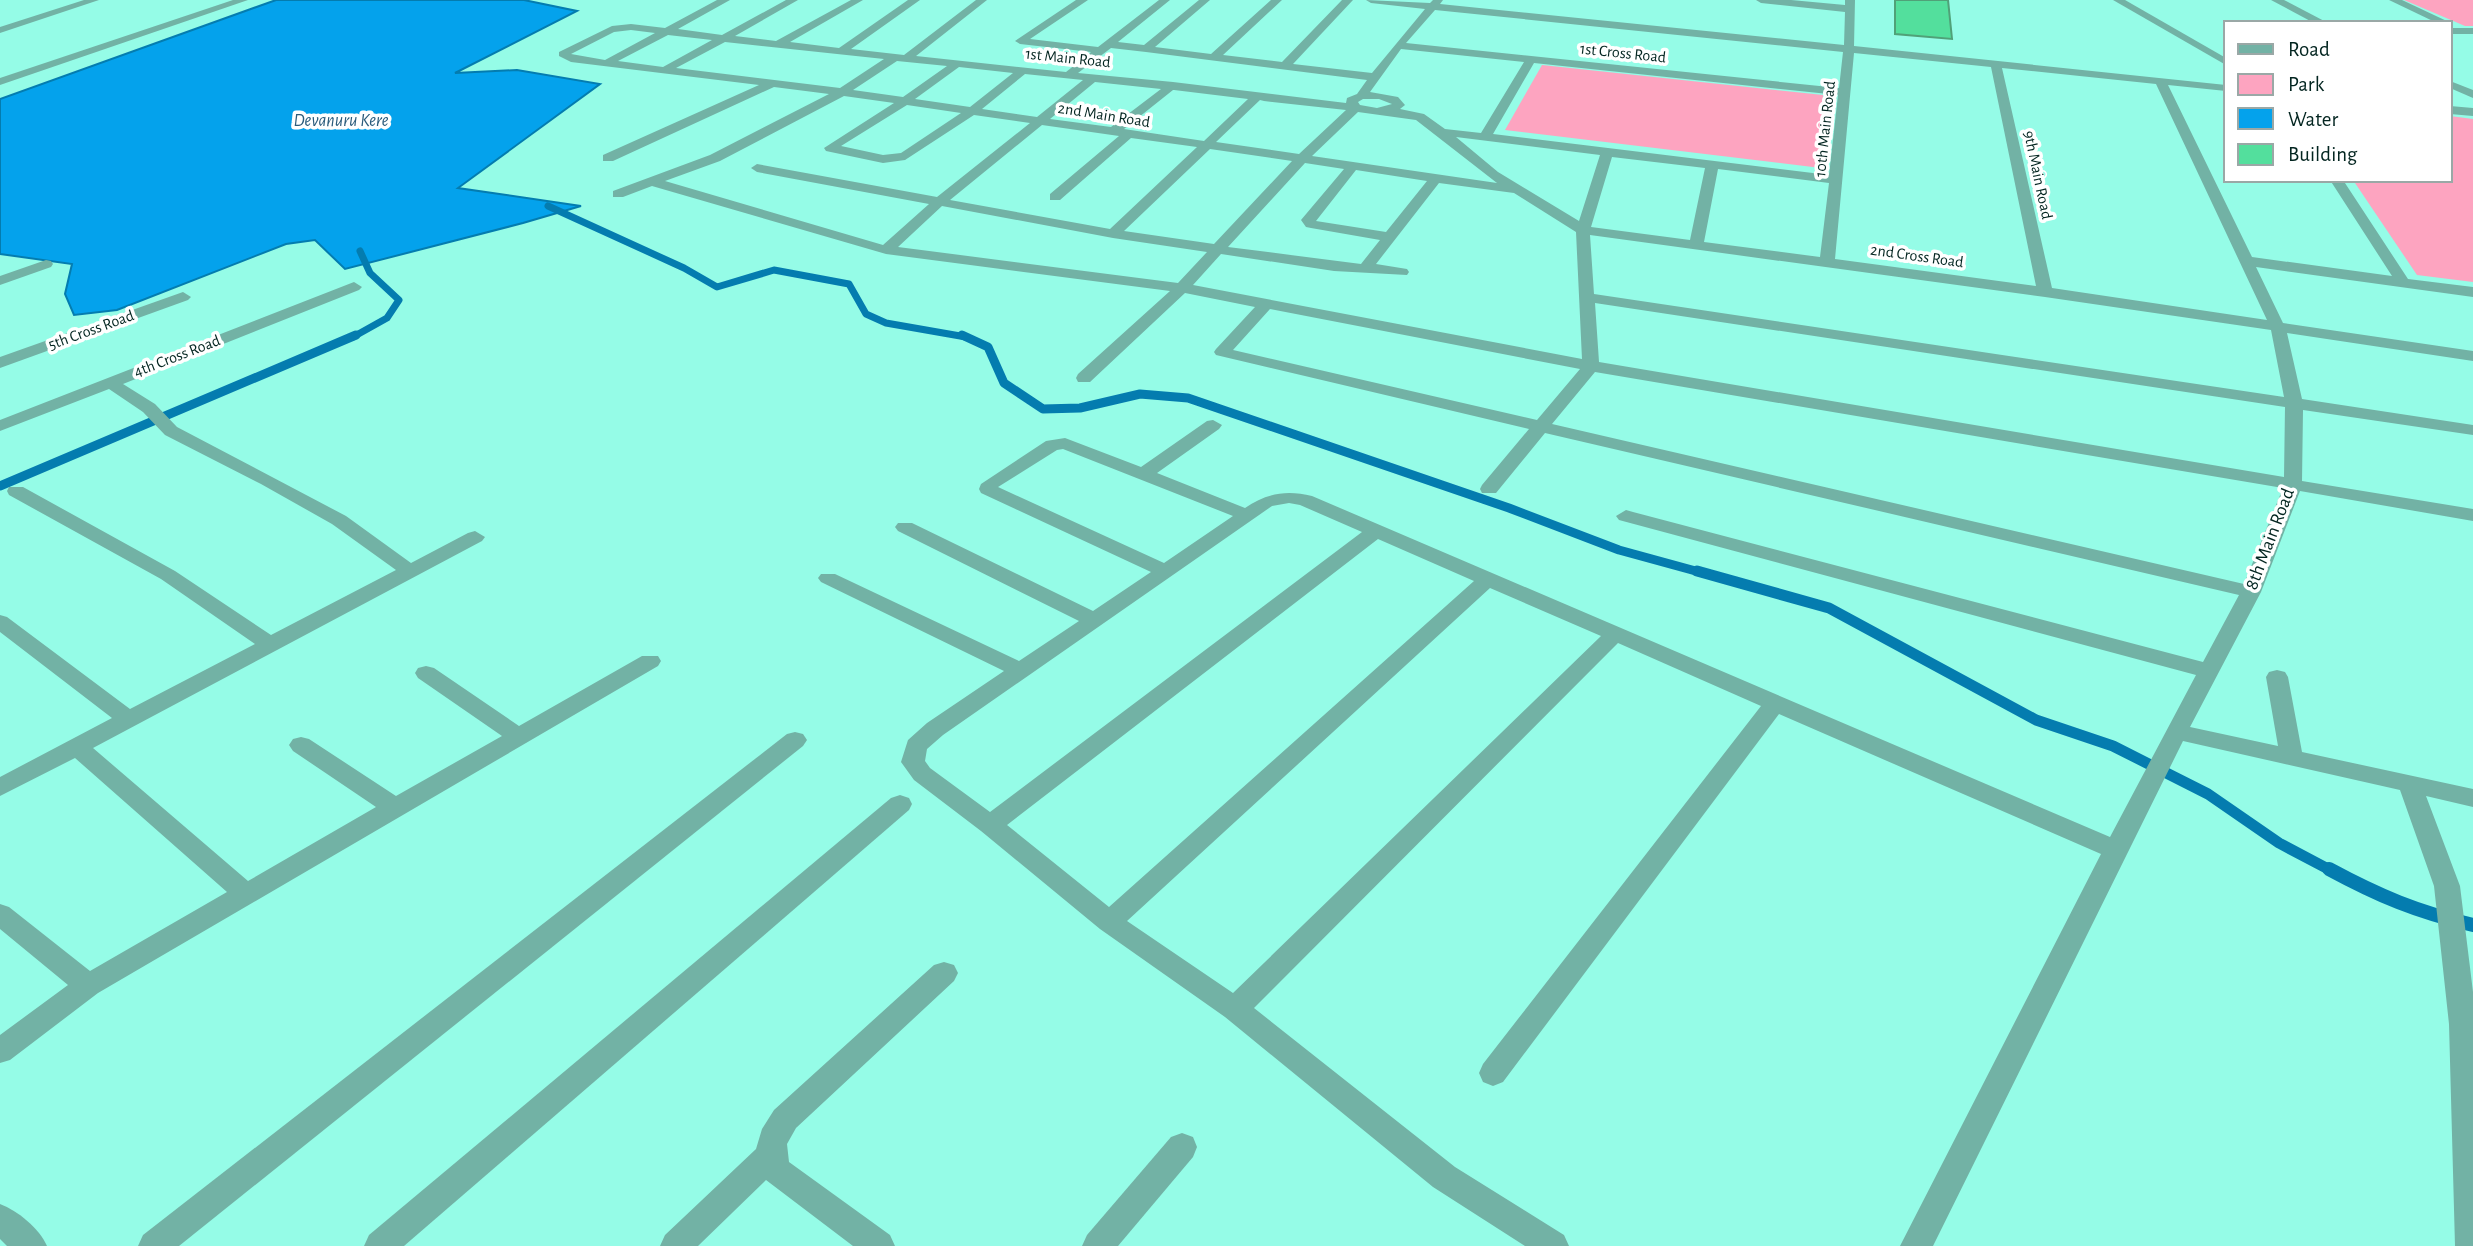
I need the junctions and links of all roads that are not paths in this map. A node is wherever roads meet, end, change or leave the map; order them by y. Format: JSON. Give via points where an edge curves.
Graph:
{"nodes":[{"id":1,"x":94,"y":0,"type":"edge"},
{"id":2,"x":216,"y":0,"type":"edge"},
{"id":3,"x":243,"y":0,"type":"edge"},
{"id":4,"x":725,"y":0,"type":"edge"},
{"id":5,"x":793,"y":0,"type":"edge"},
{"id":6,"x":858,"y":0,"type":"edge"},
{"id":7,"x":915,"y":0,"type":"edge"},
{"id":8,"x":982,"y":0,"type":"edge"},
{"id":9,"x":1083,"y":0,"type":"edge"},
{"id":10,"x":1166,"y":0,"type":"edge"},
{"id":11,"x":1205,"y":0,"type":"edge"},
{"id":12,"x":1277,"y":0,"type":"edge"},
{"id":13,"x":1348,"y":0,"type":"edge"},
{"id":14,"x":1371,"y":0,"type":"edge"},
{"id":15,"x":1761,"y":0,"type":"edge"},
{"id":16,"x":2106,"y":0,"type":"edge"},
{"id":17,"x":2276,"y":0,"type":"edge"},
{"id":18,"x":2394,"y":0,"type":"edge"},
{"id":19,"x":2119,"y":1,"type":"edge"},
{"id":20,"x":1435,"y":4,"type":"edge"},
{"id":21,"x":1850,"y":4,"type":"edge"},
{"id":22,"x":0,"y":18,"type":"edge"},
{"id":23,"x":28,"y":21,"type":"junction"},
{"id":24,"x":2319,"y":21,"type":"edge"},
{"id":25,"x":2441,"y":21,"type":"edge"},
{"id":26,"x":2452,"y":25,"type":"edge"},
{"id":27,"x":0,"y":30,"type":"edge"},
{"id":28,"x":665,"y":31,"type":"junction"},
{"id":29,"x":2469,"y":31,"type":"edge"},
{"id":30,"x":723,"y":38,"type":"junction"},
{"id":31,"x":1398,"y":44,"type":"junction"},
{"id":32,"x":777,"y":45,"type":"junction"},
{"id":33,"x":1104,"y":47,"type":"junction"},
{"id":34,"x":1146,"y":49,"type":"junction"},
{"id":35,"x":844,"y":50,"type":"junction"},
{"id":36,"x":1849,"y":50,"type":"junction"},
{"id":37,"x":903,"y":57,"type":"junction"},
{"id":38,"x":1214,"y":57,"type":"junction"},
{"id":39,"x":1531,"y":59,"type":"junction"},
{"id":40,"x":2224,"y":61,"type":"edge"},
{"id":41,"x":958,"y":62,"type":"junction"},
{"id":42,"x":607,"y":63,"type":"junction"},
{"id":43,"x":1996,"y":65,"type":"junction"},
{"id":44,"x":1285,"y":66,"type":"junction"},
{"id":45,"x":1025,"y":69,"type":"junction"},
{"id":46,"x":665,"y":70,"type":"junction"},
{"id":47,"x":0,"y":73,"type":"edge"},
{"id":48,"x":1070,"y":74,"type":"junction"},
{"id":49,"x":1094,"y":76,"type":"junction"},
{"id":50,"x":1374,"y":77,"type":"junction"},
{"id":51,"x":0,"y":82,"type":"edge"},
{"id":52,"x":2160,"y":82,"type":"junction"},
{"id":53,"x":772,"y":83,"type":"junction"},
{"id":54,"x":1173,"y":85,"type":"junction"},
{"id":55,"x":2452,"y":85,"type":"edge"},
{"id":56,"x":2224,"y":88,"type":"edge"},
{"id":57,"x":842,"y":92,"type":"junction"},
{"id":58,"x":1844,"y":92,"type":"junction"},
{"id":59,"x":2473,"y":94,"type":"edge"},
{"id":60,"x":1258,"y":96,"type":"junction"},
{"id":61,"x":905,"y":101,"type":"junction"},
{"id":62,"x":1358,"y":102,"type":"junction"},
{"id":63,"x":2452,"y":110,"type":"edge"},
{"id":64,"x":972,"y":111,"type":"junction"},
{"id":65,"x":1389,"y":111,"type":"joint"},
{"id":66,"x":2473,"y":112,"type":"edge"},
{"id":67,"x":1039,"y":121,"type":"junction"},
{"id":68,"x":1442,"y":132,"type":"junction"},
{"id":69,"x":1112,"y":133,"type":"junction"},
{"id":70,"x":1127,"y":135,"type":"junction"},
{"id":71,"x":1485,"y":137,"type":"junction"},
{"id":72,"x":1208,"y":145,"type":"junction"},
{"id":73,"x":1607,"y":152,"type":"junction"},
{"id":74,"x":608,"y":158,"type":"dead end"},
{"id":75,"x":1302,"y":158,"type":"junction"},
{"id":76,"x":1712,"y":165,"type":"junction"},
{"id":77,"x":1353,"y":166,"type":"junction"},
{"id":78,"x":757,"y":168,"type":"dead end"},
{"id":79,"x":1436,"y":178,"type":"junction"},
{"id":80,"x":1836,"y":180,"type":"junction"},
{"id":81,"x":653,"y":182,"type":"junction"},
{"id":82,"x":2337,"y":182,"type":"edge"},
{"id":83,"x":1518,"y":190,"type":"junction"},
{"id":84,"x":618,"y":194,"type":"dead end"},
{"id":85,"x":1055,"y":197,"type":"dead end"},
{"id":86,"x":938,"y":203,"type":"junction"},
{"id":87,"x":1583,"y":230,"type":"junction"},
{"id":88,"x":1113,"y":234,"type":"junction"},
{"id":89,"x":1390,"y":237,"type":"junction"},
{"id":90,"x":1696,"y":244,"type":"junction"},
{"id":91,"x":1219,"y":249,"type":"junction"},
{"id":92,"x":886,"y":250,"type":"junction"},
{"id":93,"x":2246,"y":261,"type":"junction"},
{"id":94,"x":1827,"y":262,"type":"junction"},
{"id":95,"x":47,"y":264,"type":"dead end"},
{"id":96,"x":1367,"y":266,"type":"junction"},
{"id":97,"x":1402,"y":272,"type":"dead end"},
{"id":98,"x":0,"y":281,"type":"edge"},
{"id":99,"x":2403,"y":282,"type":"junction"},
{"id":100,"x":354,"y":287,"type":"dead end"},
{"id":101,"x":1182,"y":288,"type":"junction"},
{"id":102,"x":2045,"y":292,"type":"junction"},
{"id":103,"x":2473,"y":292,"type":"edge"},
{"id":104,"x":183,"y":297,"type":"dead end"},
{"id":105,"x":1587,"y":297,"type":"junction"},
{"id":106,"x":1266,"y":304,"type":"junction"},
{"id":107,"x":2278,"y":328,"type":"junction"},
{"id":108,"x":2473,"y":356,"type":"edge"},
{"id":109,"x":0,"y":363,"type":"edge"},
{"id":110,"x":1591,"y":366,"type":"junction"},
{"id":111,"x":1084,"y":378,"type":"dead end"},
{"id":112,"x":111,"y":383,"type":"junction"},
{"id":113,"x":2294,"y":402,"type":"junction"},
{"id":114,"x":1213,"y":425,"type":"dead end"},
{"id":115,"x":0,"y":426,"type":"edge"},
{"id":116,"x":1541,"y":426,"type":"junction"},
{"id":117,"x":2473,"y":430,"type":"edge"},
{"id":118,"x":1143,"y":474,"type":"junction"},
{"id":119,"x":2293,"y":486,"type":"junction"},
{"id":120,"x":1489,"y":489,"type":"dead end"},
{"id":121,"x":16,"y":491,"type":"dead end"},
{"id":122,"x":1247,"y":515,"type":"junction"},
{"id":123,"x":2473,"y":515,"type":"edge"},
{"id":124,"x":1626,"y":516,"type":"dead end"},
{"id":125,"x":905,"y":527,"type":"dead end"},
{"id":126,"x":1376,"y":531,"type":"junction"},
{"id":127,"x":475,"y":537,"type":"dead end"},
{"id":128,"x":1166,"y":571,"type":"junction"},
{"id":129,"x":411,"y":572,"type":"junction"},
{"id":130,"x":828,"y":578,"type":"dead end"},
{"id":131,"x":1488,"y":579,"type":"junction"},
{"id":132,"x":2251,"y":592,"type":"junction"},
{"id":133,"x":1094,"y":620,"type":"junction"},
{"id":134,"x":0,"y":622,"type":"edge"},
{"id":135,"x":1615,"y":634,"type":"junction"},
{"id":136,"x":271,"y":645,"type":"junction"},
{"id":137,"x":650,"y":662,"type":"dead end"},
{"id":138,"x":1020,"y":670,"type":"junction"},
{"id":139,"x":2209,"y":671,"type":"junction"},
{"id":140,"x":426,"y":673,"type":"dead end"},
{"id":141,"x":2277,"y":677,"type":"dead end"},
{"id":142,"x":1775,"y":703,"type":"junction"},
{"id":143,"x":128,"y":719,"type":"junction"},
{"id":144,"x":2176,"y":732,"type":"junction"},
{"id":145,"x":519,"y":737,"type":"junction"},
{"id":146,"x":795,"y":740,"type":"dead end"},
{"id":147,"x":301,"y":745,"type":"dead end"},
{"id":148,"x":76,"y":746,"type":"junction"},
{"id":149,"x":2291,"y":757,"type":"junction"},
{"id":150,"x":2410,"y":784,"type":"junction"},
{"id":151,"x":1,"y":785,"type":"edge"},
{"id":152,"x":2473,"y":798,"type":"edge"},
{"id":153,"x":900,"y":804,"type":"dead end"},
{"id":154,"x":395,"y":808,"type":"junction"},
{"id":155,"x":990,"y":825,"type":"junction"},
{"id":156,"x":2116,"y":850,"type":"junction"},
{"id":157,"x":246,"y":894,"type":"junction"},
{"id":158,"x":0,"y":915,"type":"edge"},
{"id":159,"x":1109,"y":922,"type":"junction"},
{"id":160,"x":944,"y":973,"type":"dead end"},
{"id":161,"x":88,"y":985,"type":"junction"},
{"id":162,"x":1235,"y":1009,"type":"junction"},
{"id":163,"x":0,"y":1051,"type":"edge"},
{"id":164,"x":1493,"y":1073,"type":"dead end"},
{"id":165,"x":1182,"y":1147,"type":"dead end"},
{"id":166,"x":771,"y":1155,"type":"junction"},
{"id":167,"x":0,"y":1219,"type":"edge"},
{"id":168,"x":31,"y":1246,"type":"edge"},
{"id":169,"x":154,"y":1246,"type":"edge"},
{"id":170,"x":380,"y":1246,"type":"edge"},
{"id":171,"x":676,"y":1246,"type":"edge"},
{"id":172,"x":879,"y":1246,"type":"edge"},
{"id":173,"x":1098,"y":1246,"type":"edge"},
{"id":174,"x":1553,"y":1246,"type":"edge"},
{"id":175,"x":1916,"y":1246,"type":"edge"},
{"id":176,"x":2471,"y":1246,"type":"edge"}],
"edges":[{"from":1,"to":23,"type":"street"},
{"from":2,"to":47,"type":"street"},
{"from":3,"to":51,"type":"street"},
{"from":4,"to":28,"type":"street"},
{"from":5,"to":30,"type":"street"},
{"from":6,"to":32,"type":"street"},
{"from":7,"to":35,"type":"street"},
{"from":8,"to":37,"type":"street"},
{"from":9,"to":33,"type":"street","via":[[1020,41]]},
{"from":10,"to":33,"type":"street"},
{"from":11,"to":34,"type":"street"},
{"from":12,"to":38,"type":"street"},
{"from":13,"to":44,"type":"street"},
{"from":14,"to":20,"type":"street"},
{"from":15,"to":21,"type":"street"},
{"from":16,"to":19,"type":"street"},
{"from":17,"to":24,"type":"street"},
{"from":18,"to":25,"type":"street"},
{"from":19,"to":40,"type":"street"},
{"from":20,"to":31,"type":"street"},
{"from":20,"to":36,"type":"street"},
{"from":21,"to":36,"type":"street","name":"10th Main Road"},
{"from":22,"to":23,"type":"street"},
{"from":23,"to":27,"type":"street"},
{"from":26,"to":29,"type":"street"},
{"from":28,"to":30,"type":"street","name":"1st Main Road"},
{"from":28,"to":42,"type":"street"},
{"from":28,"to":42,"type":"street","name":"2nd Main Road","via":[[618,28],[564,54]]},
{"from":30,"to":32,"type":"street","name":"1st Main Road"},
{"from":30,"to":46,"type":"street"},
{"from":31,"to":39,"type":"street","name":"1st Cross Road"},
{"from":31,"to":50,"type":"street"},
{"from":32,"to":35,"type":"street","name":"1st Main Road"},
{"from":33,"to":34,"type":"street"},
{"from":33,"to":48,"type":"street"},
{"from":34,"to":38,"type":"street"},
{"from":35,"to":37,"type":"street","name":"1st Main Road"},
{"from":36,"to":43,"type":"street"},
{"from":36,"to":58,"type":"street","name":"10th Main Road"},
{"from":37,"to":41,"type":"street","name":"1st Main Road"},
{"from":37,"to":57,"type":"street"},
{"from":38,"to":44,"type":"street"},
{"from":39,"to":58,"type":"street","name":"1st Cross Road"},
{"from":39,"to":71,"type":"street"},
{"from":41,"to":45,"type":"street","name":"1st Main Road"},
{"from":41,"to":61,"type":"street"},
{"from":42,"to":46,"type":"street","name":"2nd Main Road"},
{"from":43,"to":52,"type":"street"},
{"from":43,"to":102,"type":"street","name":"9th Main Road"},
{"from":44,"to":50,"type":"street"},
{"from":45,"to":48,"type":"street","name":"1st Main Road"},
{"from":45,"to":64,"type":"street"},
{"from":46,"to":53,"type":"street","name":"2nd Main Road"},
{"from":48,"to":49,"type":"street","name":"1st Main Road"},
{"from":49,"to":54,"type":"street","name":"1st Main Road"},
{"from":49,"to":67,"type":"street"},
{"from":50,"to":62,"type":"street"},
{"from":52,"to":56,"type":"street"},
{"from":52,"to":93,"type":"street","name":"8th Main Road"},
{"from":53,"to":57,"type":"street","name":"2nd Main Road"},
{"from":53,"to":74,"type":"street"},
{"from":54,"to":60,"type":"street","name":"1st Main Road"},
{"from":54,"to":69,"type":"street"},
{"from":55,"to":59,"type":"street"},
{"from":57,"to":61,"type":"street","name":"2nd Main Road"},
{"from":57,"to":81,"type":"street","via":[[715,158]]},
{"from":58,"to":80,"type":"street","name":"10th Main Road"},
{"from":60,"to":62,"type":"street","name":"1st Main Road"},
{"from":60,"to":72,"type":"street"},
{"from":61,"to":64,"type":"street","name":"2nd Main Road"},
{"from":61,"to":64,"type":"street","via":[[830,148],[883,159],[905,156]]},
{"from":62,"to":65,"type":"street","name":"1st Main Road","via":[[1379,95],[1394,99],[1399,105]]},
{"from":62,"to":75,"type":"street"},
{"from":63,"to":66,"type":"street"},
{"from":64,"to":67,"type":"street","name":"2nd Main Road"},
{"from":65,"to":68,"type":"street","name":"2nd Cross Road","via":[[1420,117]]},
{"from":67,"to":69,"type":"street","name":"2nd Main Road"},
{"from":67,"to":86,"type":"street"},
{"from":68,"to":71,"type":"street"},
{"from":68,"to":83,"type":"street","name":"2nd Cross Road"},
{"from":69,"to":70,"type":"street","name":"2nd Main Road"},
{"from":70,"to":72,"type":"street","name":"2nd Main Road"},
{"from":70,"to":85,"type":"street"},
{"from":71,"to":73,"type":"street"},
{"from":72,"to":75,"type":"street","name":"2nd Main Road"},
{"from":72,"to":88,"type":"street"},
{"from":73,"to":76,"type":"street"},
{"from":73,"to":87,"type":"street"},
{"from":75,"to":77,"type":"street","name":"2nd Main Road"},
{"from":75,"to":91,"type":"street"},
{"from":76,"to":80,"type":"street"},
{"from":76,"to":90,"type":"street"},
{"from":77,"to":79,"type":"street","name":"2nd Main Road"},
{"from":77,"to":89,"type":"street","via":[[1308,220]]},
{"from":78,"to":86,"type":"street"},
{"from":79,"to":83,"type":"street","name":"2nd Main Road"},
{"from":79,"to":89,"type":"street"},
{"from":80,"to":94,"type":"street","name":"10th Main Road"},
{"from":81,"to":84,"type":"street"},
{"from":81,"to":92,"type":"street"},
{"from":82,"to":99,"type":"street"},
{"from":83,"to":87,"type":"street","name":"2nd Cross Road"},
{"from":86,"to":88,"type":"street"},
{"from":86,"to":92,"type":"street"},
{"from":87,"to":90,"type":"street","name":"2nd Cross Road"},
{"from":87,"to":105,"type":"street"},
{"from":88,"to":91,"type":"street"},
{"from":89,"to":96,"type":"street"},
{"from":90,"to":94,"type":"street","name":"2nd Cross Road"},
{"from":91,"to":96,"type":"street","via":[[1336,267]]},
{"from":91,"to":101,"type":"street"},
{"from":92,"to":101,"type":"street"},
{"from":93,"to":99,"type":"street"},
{"from":93,"to":107,"type":"street","name":"8th Main Road"},
{"from":94,"to":102,"type":"street","name":"2nd Cross Road"},
{"from":95,"to":98,"type":"street"},
{"from":96,"to":97,"type":"street"},
{"from":99,"to":103,"type":"street"},
{"from":100,"to":112,"type":"street","name":"4th Cross Road"},
{"from":101,"to":106,"type":"street"},
{"from":101,"to":111,"type":"street"},
{"from":102,"to":107,"type":"street","name":"2nd Cross Road"},
{"from":104,"to":109,"type":"street","name":"5th Cross Road"},
{"from":105,"to":110,"type":"street"},
{"from":105,"to":113,"type":"street"},
{"from":106,"to":110,"type":"street"},
{"from":106,"to":116,"type":"street","via":[[1222,352]]},
{"from":107,"to":108,"type":"street","name":"2nd Cross Road"},
{"from":107,"to":113,"type":"street","name":"8th Main Road"},
{"from":110,"to":116,"type":"street"},
{"from":110,"to":119,"type":"street"},
{"from":112,"to":115,"type":"street","name":"4th Cross Road"},
{"from":112,"to":129,"type":"street","via":[[149,408],[171,431],[339,520]]},
{"from":113,"to":117,"type":"street"},
{"from":113,"to":119,"type":"street","name":"8th Main Road"},
{"from":114,"to":118,"type":"street"},
{"from":116,"to":120,"type":"street"},
{"from":116,"to":132,"type":"street"},
{"from":118,"to":122,"type":"street"},
{"from":118,"to":128,"type":"street","via":[[1065,443],[1052,445],[988,489]]},
{"from":119,"to":123,"type":"street"},
{"from":119,"to":132,"type":"street","name":"8th Main Road"},
{"from":121,"to":136,"type":"street","via":[[168,575]]},
{"from":122,"to":126,"type":"street","via":[[1266,502],[1289,498],[1305,500]]},
{"from":122,"to":128,"type":"street"},
{"from":124,"to":139,"type":"street"},
{"from":125,"to":133,"type":"street"},
{"from":126,"to":131,"type":"street"},
{"from":126,"to":155,"type":"street"},
{"from":127,"to":129,"type":"street"},
{"from":128,"to":133,"type":"street"},
{"from":129,"to":136,"type":"street"},
{"from":130,"to":138,"type":"street"},
{"from":131,"to":135,"type":"street"},
{"from":131,"to":159,"type":"street"},
{"from":132,"to":139,"type":"street","name":"8th Main Road"},
{"from":133,"to":138,"type":"street"},
{"from":134,"to":143,"type":"street"},
{"from":135,"to":142,"type":"street"},
{"from":135,"to":162,"type":"street"},
{"from":136,"to":143,"type":"street"},
{"from":137,"to":145,"type":"street"},
{"from":138,"to":155,"type":"street","via":[[916,746],[913,762],[922,774]]},
{"from":139,"to":144,"type":"street","name":"8th Main Road"},
{"from":140,"to":145,"type":"street"},
{"from":141,"to":149,"type":"street"},
{"from":142,"to":156,"type":"street"},
{"from":142,"to":164,"type":"street"},
{"from":143,"to":148,"type":"street"},
{"from":144,"to":149,"type":"street"},
{"from":144,"to":156,"type":"street","name":"8th Main Road"},
{"from":145,"to":154,"type":"street"},
{"from":146,"to":169,"type":"street"},
{"from":147,"to":154,"type":"street"},
{"from":148,"to":151,"type":"street"},
{"from":148,"to":157,"type":"street"},
{"from":149,"to":150,"type":"street"},
{"from":150,"to":152,"type":"street"},
{"from":150,"to":176,"type":"street","via":[[2447,886],[2463,1024]]},
{"from":153,"to":170,"type":"street"},
{"from":154,"to":157,"type":"street"},
{"from":155,"to":159,"type":"street"},
{"from":156,"to":175,"type":"street","name":"8th Main Road"},
{"from":157,"to":161,"type":"street"},
{"from":158,"to":161,"type":"street"},
{"from":159,"to":162,"type":"street"},
{"from":160,"to":166,"type":"street","via":[[785,1119],[771,1137]]},
{"from":161,"to":163,"type":"street"},
{"from":162,"to":174,"type":"street","via":[[1444,1177]]},
{"from":165,"to":173,"type":"street"},
{"from":166,"to":171,"type":"street"},
{"from":166,"to":172,"type":"street","via":[[777,1171]]},
{"from":167,"to":168,"type":"street"}]}
